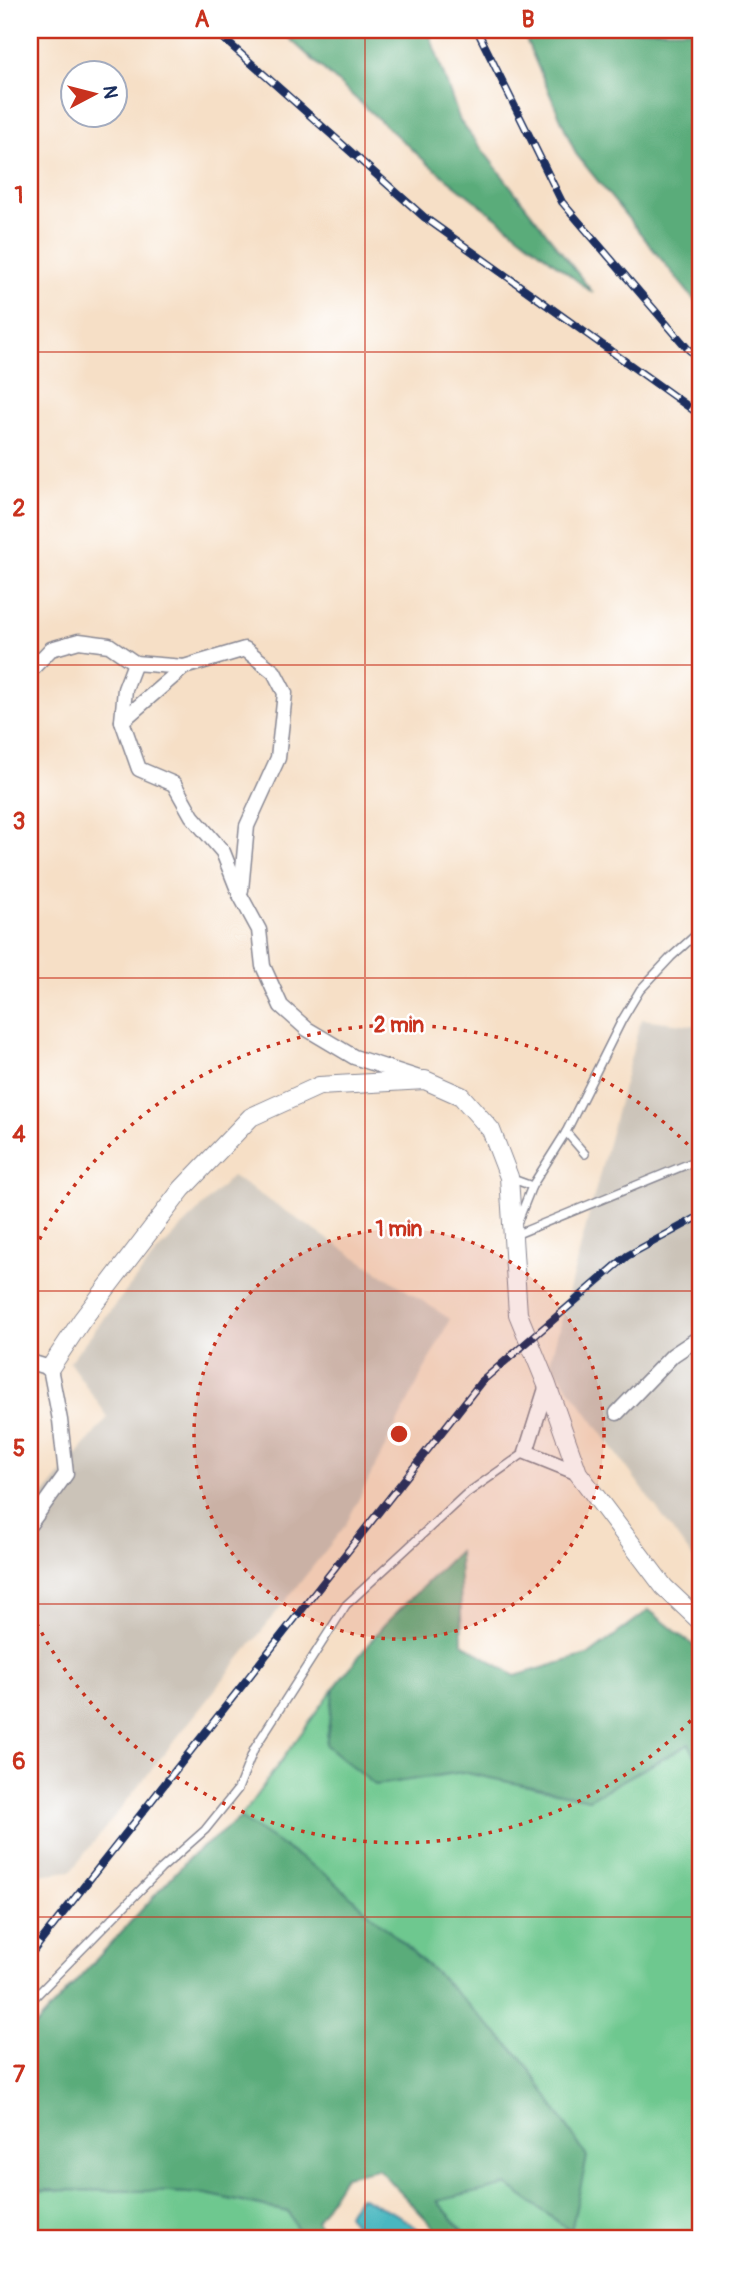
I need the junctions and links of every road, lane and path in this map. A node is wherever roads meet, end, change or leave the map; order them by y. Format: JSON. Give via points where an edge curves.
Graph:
{"nodes":[{"id":1,"x":135,"y":663,"type":"junction"},
{"id":2,"x":184,"y":667,"type":"junction"},
{"id":3,"x":30,"y":671,"type":"edge"},
{"id":4,"x":122,"y":721,"type":"junction"},
{"id":5,"x":240,"y":895,"type":"junction"},
{"id":6,"x":700,"y":931,"type":"edge"},
{"id":7,"x":425,"y":1080,"type":"junction"},
{"id":8,"x":565,"y":1132,"type":"junction"},
{"id":9,"x":585,"y":1154,"type":"dead end"},
{"id":10,"x":700,"y":1159,"type":"edge"},
{"id":11,"x":509,"y":1177,"type":"junction"},
{"id":12,"x":532,"y":1186,"type":"junction"},
{"id":13,"x":512,"y":1237,"type":"junction"},
{"id":14,"x":700,"y":1337,"type":"edge"},
{"id":15,"x":30,"y":1362,"type":"edge"},
{"id":16,"x":50,"y":1368,"type":"junction"},
{"id":17,"x":547,"y":1385,"type":"junction"},
{"id":18,"x":617,"y":1413,"type":"dead end"},
{"id":19,"x":526,"y":1452,"type":"junction"},
{"id":20,"x":578,"y":1474,"type":"junction"},
{"id":21,"x":30,"y":1524,"type":"edge"},
{"id":22,"x":700,"y":1621,"type":"edge"},
{"id":23,"x":30,"y":2002,"type":"edge"}],
"edges":[{"from":1,"to":2,"type":"street"},
{"from":1,"to":3,"type":"street","via":[[109,645],[79,642],[51,649]]},
{"from":1,"to":4,"type":"street","via":[[125,690]]},
{"from":2,"to":4,"type":"street"},
{"from":2,"to":5,"type":"street","via":[[245,649],[274,671],[285,693],[278,758],[247,826]]},
{"from":4,"to":5,"type":"street","via":[[139,769],[174,784],[192,816],[223,852]]},
{"from":5,"to":7,"type":"street","via":[[259,930],[263,966],[281,1006],[307,1029],[354,1057]]},
{"from":6,"to":8,"type":"lane","via":[[640,990]]},
{"from":7,"to":11,"type":"street","via":[[469,1104],[491,1130]]},
{"from":7,"to":16,"type":"street","via":[[319,1086],[251,1117],[182,1189]]},
{"from":8,"to":9,"type":"lane"},
{"from":8,"to":12,"type":"lane"},
{"from":10,"to":13,"type":"lane"},
{"from":11,"to":12,"type":"lane"},
{"from":11,"to":13,"type":"street"},
{"from":12,"to":13,"type":"lane"},
{"from":13,"to":17,"type":"street","via":[[518,1314]]},
{"from":14,"to":18,"type":"street","via":[[673,1355]]},
{"from":15,"to":16,"type":"street"},
{"from":16,"to":21,"type":"street","via":[[66,1474]]},
{"from":17,"to":19,"type":"street"},
{"from":17,"to":20,"type":"street"},
{"from":19,"to":20,"type":"street"},
{"from":19,"to":23,"type":"lane","via":[[466,1494],[346,1605],[254,1749],[238,1789],[205,1830]]},
{"from":20,"to":22,"type":"street","via":[[664,1587]]}]}
